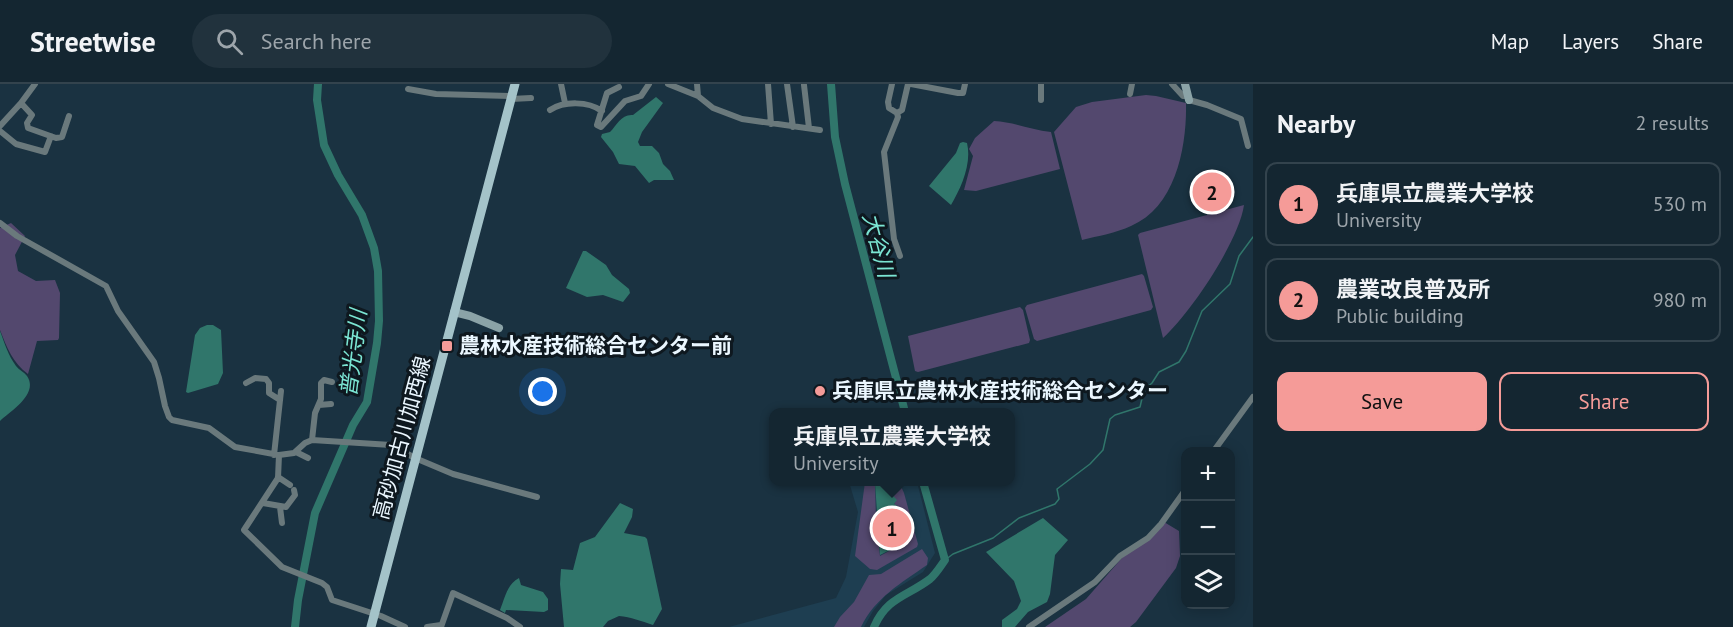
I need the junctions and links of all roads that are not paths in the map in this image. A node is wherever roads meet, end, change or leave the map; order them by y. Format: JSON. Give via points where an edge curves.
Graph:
{"nodes":[{"id":1,"x":35,"y":84,"type":"edge"},
{"id":2,"x":515,"y":84,"type":"edge"},
{"id":3,"x":561,"y":84,"type":"edge"},
{"id":4,"x":649,"y":84,"type":"edge"},
{"id":5,"x":668,"y":84,"type":"edge"},
{"id":6,"x":697,"y":84,"type":"edge"},
{"id":7,"x":768,"y":84,"type":"edge"},
{"id":8,"x":787,"y":84,"type":"edge"},
{"id":9,"x":892,"y":84,"type":"edge"},
{"id":10,"x":909,"y":84,"type":"edge"},
{"id":11,"x":965,"y":84,"type":"edge"},
{"id":12,"x":1041,"y":84,"type":"edge"},
{"id":13,"x":1132,"y":84,"type":"edge"},
{"id":14,"x":1172,"y":84,"type":"edge"},
{"id":15,"x":1185,"y":84,"type":"edge"},
{"id":16,"x":804,"y":85,"type":"edge"},
{"id":17,"x":619,"y":86,"type":"edge"},
{"id":18,"x":408,"y":89,"type":"dead end"},
{"id":19,"x":598,"y":92,"type":"dead end"},
{"id":20,"x":607,"y":93,"type":"junction"},
{"id":21,"x":1130,"y":94,"type":"dead end"},
{"id":22,"x":698,"y":96,"type":"junction"},
{"id":23,"x":511,"y":98,"type":"junction"},
{"id":24,"x":531,"y":98,"type":"dead end"},
{"id":25,"x":1188,"y":98,"type":"junction"},
{"id":26,"x":1041,"y":100,"type":"dead end"},
{"id":27,"x":625,"y":101,"type":"junction"},
{"id":28,"x":21,"y":103,"type":"junction"},
{"id":29,"x":565,"y":103,"type":"junction"},
{"id":30,"x":550,"y":110,"type":"dead end"},
{"id":31,"x":602,"y":111,"type":"junction"},
{"id":32,"x":897,"y":114,"type":"junction"},
{"id":33,"x":69,"y":116,"type":"dead end"},
{"id":34,"x":771,"y":124,"type":"junction"},
{"id":35,"x":0,"y":126,"type":"edge"},
{"id":36,"x":793,"y":127,"type":"junction"},
{"id":37,"x":809,"y":128,"type":"junction"},
{"id":38,"x":820,"y":130,"type":"dead end"},
{"id":39,"x":0,"y":131,"type":"edge"},
{"id":40,"x":51,"y":136,"type":"junction"},
{"id":41,"x":1248,"y":146,"type":"dead end"},
{"id":42,"x":0,"y":223,"type":"edge"},
{"id":43,"x":900,"y":256,"type":"dead end"},
{"id":44,"x":454,"y":312,"type":"junction"},
{"id":45,"x":499,"y":328,"type":"dead end"},
{"id":46,"x":332,"y":382,"type":"dead end"},
{"id":47,"x":246,"y":384,"type":"dead end"},
{"id":48,"x":280,"y":391,"type":"dead end"},
{"id":49,"x":1253,"y":398,"type":"edge"},
{"id":50,"x":280,"y":400,"type":"junction"},
{"id":51,"x":331,"y":404,"type":"dead end"},
{"id":52,"x":319,"y":405,"type":"junction"},
{"id":53,"x":312,"y":440,"type":"junction"},
{"id":54,"x":1217,"y":447,"type":"edge"},
{"id":55,"x":296,"y":452,"type":"junction"},
{"id":56,"x":276,"y":455,"type":"junction"},
{"id":57,"x":308,"y":458,"type":"dead end"},
{"id":58,"x":416,"y":459,"type":"junction"},
{"id":59,"x":278,"y":477,"type":"junction"},
{"id":60,"x":1181,"y":495,"type":"edge"},
{"id":61,"x":537,"y":497,"type":"dead end"},
{"id":62,"x":263,"y":503,"type":"junction"},
{"id":63,"x":280,"y":507,"type":"junction"},
{"id":64,"x":282,"y":523,"type":"dead end"},
{"id":65,"x":374,"y":615,"type":"junction"},
{"id":66,"x":441,"y":626,"type":"edge"},
{"id":67,"x":370,"y":627,"type":"edge"},
{"id":68,"x":405,"y":627,"type":"edge"},
{"id":69,"x":427,"y":627,"type":"edge"},
{"id":70,"x":520,"y":627,"type":"edge"},
{"id":71,"x":1029,"y":627,"type":"edge"}],
"edges":[{"from":1,"to":28,"type":"street"},
{"from":2,"to":23,"type":"main road","name":"高砂加古川加西線"},
{"from":3,"to":29,"type":"street"},
{"from":4,"to":27,"type":"street","via":[[641,96]]},
{"from":5,"to":22,"type":"street"},
{"from":6,"to":22,"type":"street"},
{"from":7,"to":34,"type":"street"},
{"from":8,"to":36,"type":"street"},
{"from":9,"to":32,"type":"street","via":[[889,108]]},
{"from":10,"to":11,"type":"street","via":[[958,93],[963,93]]},
{"from":10,"to":32,"type":"street","via":[[902,110]]},
{"from":12,"to":26,"type":"street"},
{"from":13,"to":21,"type":"street"},
{"from":14,"to":25,"type":"street"},
{"from":15,"to":25,"type":"street"},
{"from":16,"to":37,"type":"street"},
{"from":17,"to":20,"type":"street"},
{"from":17,"to":27,"type":"street"},
{"from":18,"to":23,"type":"street"},
{"from":19,"to":20,"type":"street"},
{"from":20,"to":31,"type":"street"},
{"from":22,"to":34,"type":"street","via":[[713,108]]},
{"from":23,"to":24,"type":"street"},
{"from":23,"to":44,"type":"main road","name":"高砂加古川加西線"},
{"from":25,"to":41,"type":"street","via":[[1241,119]]},
{"from":27,"to":31,"type":"street","via":[[601,127],[597,125]]},
{"from":28,"to":35,"type":"street"},
{"from":28,"to":40,"type":"street","via":[[32,115],[28,128]]},
{"from":29,"to":30,"type":"street"},
{"from":29,"to":31,"type":"street","via":[[596,106]]},
{"from":32,"to":43,"type":"street","via":[[884,152],[894,239]]},
{"from":33,"to":40,"type":"street","via":[[62,137]]},
{"from":34,"to":36,"type":"street"},
{"from":36,"to":37,"type":"street"},
{"from":37,"to":38,"type":"street"},
{"from":39,"to":40,"type":"street","via":[[16,144],[45,152]]},
{"from":42,"to":56,"type":"street","via":[[106,286],[118,311],[154,362],[172,420],[209,428],[235,447]]},
{"from":44,"to":45,"type":"street"},
{"from":44,"to":58,"type":"main road","name":"高砂加古川加西線"},
{"from":46,"to":52,"type":"street","via":[[321,383]]},
{"from":47,"to":50,"type":"street","via":[[255,378],[266,379],[269,393]]},
{"from":48,"to":50,"type":"street"},
{"from":49,"to":54,"type":"street"},
{"from":50,"to":56,"type":"street"},
{"from":51,"to":52,"type":"street"},
{"from":52,"to":53,"type":"street"},
{"from":53,"to":55,"type":"street"},
{"from":53,"to":58,"type":"street","via":[[391,445]]},
{"from":55,"to":56,"type":"street"},
{"from":55,"to":57,"type":"street"},
{"from":56,"to":59,"type":"street"},
{"from":58,"to":61,"type":"street","via":[[453,474]]},
{"from":58,"to":65,"type":"main road","name":"高砂加古川加西線"},
{"from":59,"to":62,"type":"street"},
{"from":59,"to":63,"type":"street","via":[[295,495],[289,505]]},
{"from":60,"to":71,"type":"street","via":[[1148,538],[1120,556],[1095,582]]},
{"from":62,"to":63,"type":"street"},
{"from":62,"to":65,"type":"street","via":[[244,530],[282,567],[322,583],[332,600]]},
{"from":63,"to":64,"type":"street"},
{"from":65,"to":67,"type":"main road","name":"高砂加古川加西線"},
{"from":65,"to":68,"type":"street"},
{"from":66,"to":69,"type":"street"},
{"from":66,"to":70,"type":"street","via":[[453,593]]}]}
